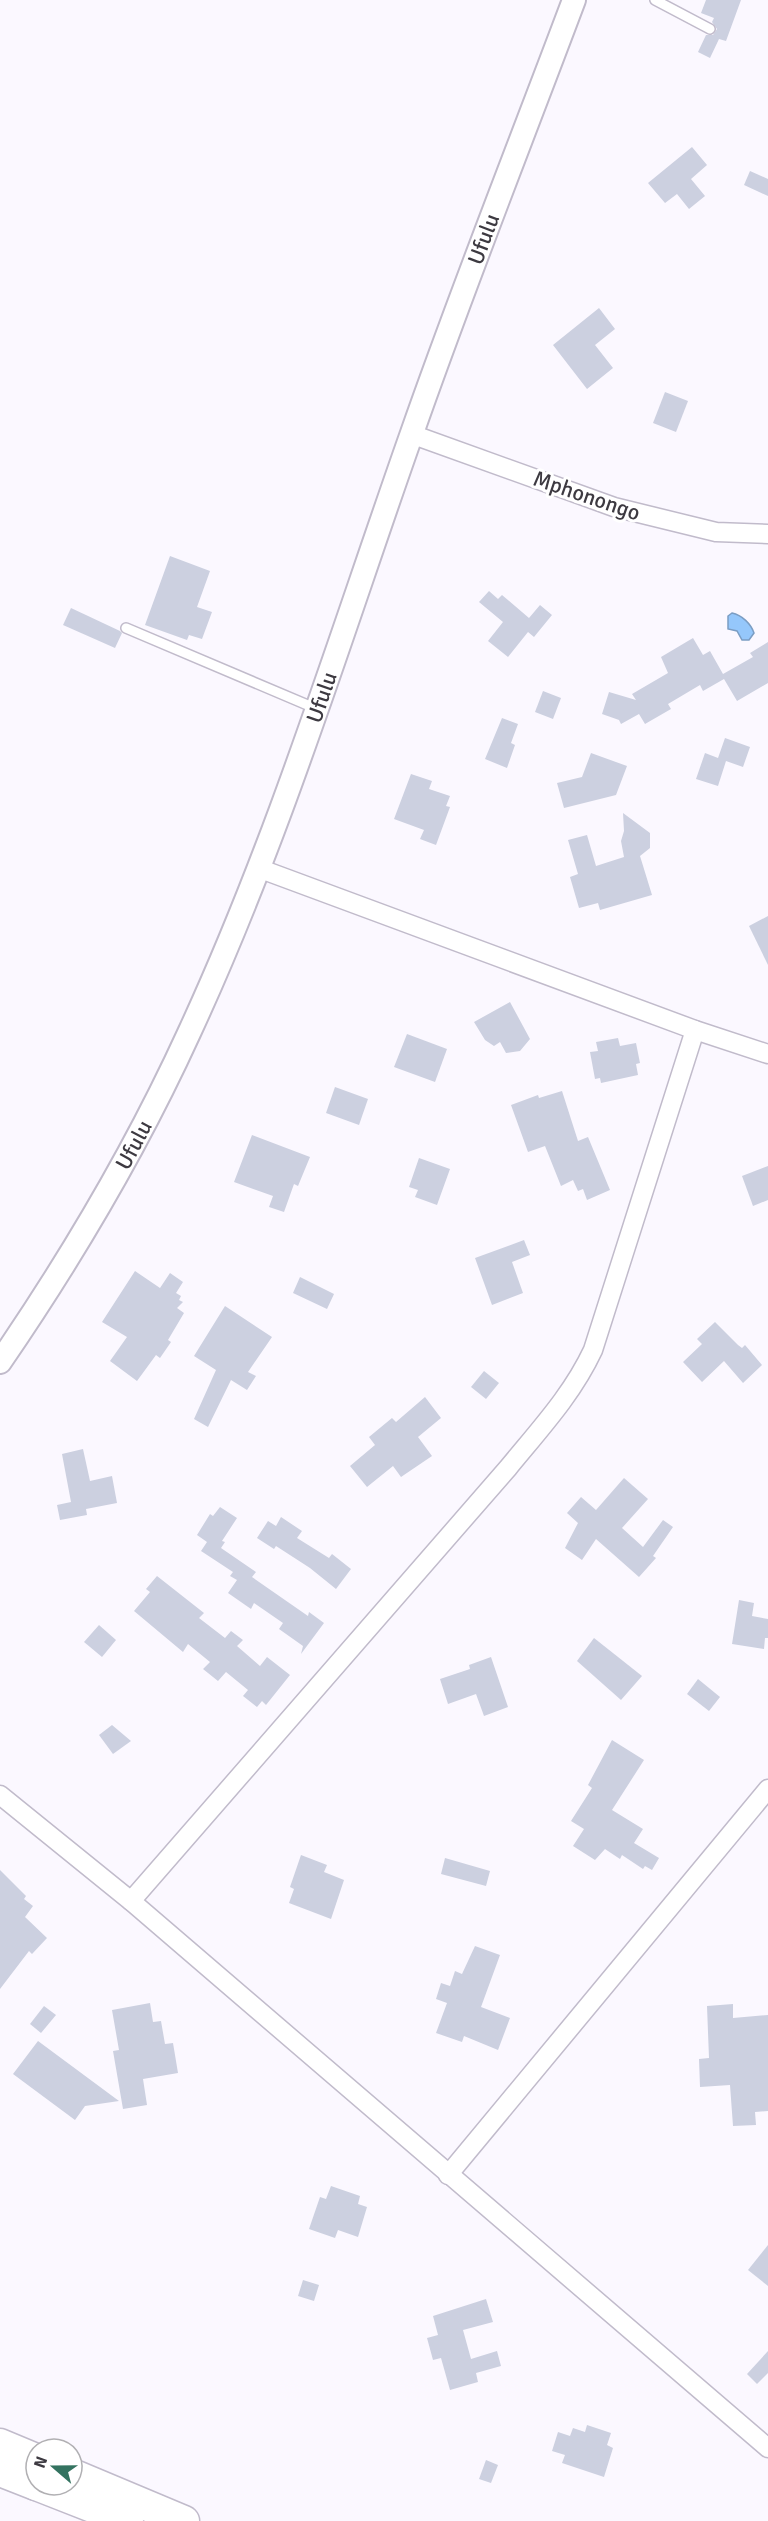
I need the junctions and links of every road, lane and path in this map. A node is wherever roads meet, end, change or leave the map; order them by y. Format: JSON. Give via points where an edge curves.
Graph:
{"nodes":[{"id":1,"x":574,"y":0,"type":"edge"},
{"id":2,"x":655,"y":0,"type":"edge"},
{"id":3,"x":710,"y":28,"type":"dead end"},
{"id":4,"x":411,"y":434,"type":"junction"},
{"id":5,"x":768,"y":534,"type":"edge"},
{"id":6,"x":126,"y":627,"type":"dead end"},
{"id":7,"x":317,"y":709,"type":"junction"},
{"id":8,"x":258,"y":868,"type":"junction"},
{"id":9,"x":695,"y":1030,"type":"junction"},
{"id":10,"x":768,"y":1054,"type":"edge"},
{"id":11,"x":0,"y":1362,"type":"edge"},
{"id":12,"x":768,"y":1789,"type":"edge"},
{"id":13,"x":0,"y":1795,"type":"edge"},
{"id":14,"x":131,"y":1901,"type":"junction"},
{"id":15,"x":448,"y":2175,"type":"junction"},
{"id":16,"x":0,"y":2444,"type":"edge"},
{"id":17,"x":768,"y":2448,"type":"edge"},
{"id":18,"x":24,"y":2454,"type":"edge"},
{"id":19,"x":0,"y":2471,"type":"edge"},
{"id":20,"x":84,"y":2479,"type":"edge"},
{"id":21,"x":24,"y":2480,"type":"edge"},
{"id":22,"x":67,"y":2497,"type":"edge"},
{"id":23,"x":128,"y":2521,"type":"edge"},
{"id":24,"x":184,"y":2521,"type":"edge"}],
"edges":[{"from":1,"to":4,"type":"street","name":"Ufulu"},
{"from":2,"to":3,"type":"lane"},
{"from":4,"to":5,"type":"street","name":"Mphonongo","via":[[624,509],[716,532]]},
{"from":4,"to":7,"type":"street","name":"Ufulu"},
{"from":6,"to":7,"type":"lane"},
{"from":7,"to":8,"type":"street","name":"Ufulu"},
{"from":8,"to":9,"type":"street"},
{"from":8,"to":11,"type":"street","name":"Ufulu","via":[[190,1031],[144,1125],[93,1220]]},
{"from":9,"to":10,"type":"street"},
{"from":9,"to":14,"type":"street","via":[[582,1375],[500,1477]]},
{"from":12,"to":15,"type":"street"},
{"from":13,"to":14,"type":"street"},
{"from":14,"to":15,"type":"street"},
{"from":15,"to":17,"type":"street"},
{"from":16,"to":18,"type":"highway"},
{"from":19,"to":21,"type":"highway"},
{"from":20,"to":24,"type":"highway"},
{"from":22,"to":23,"type":"highway"}]}
